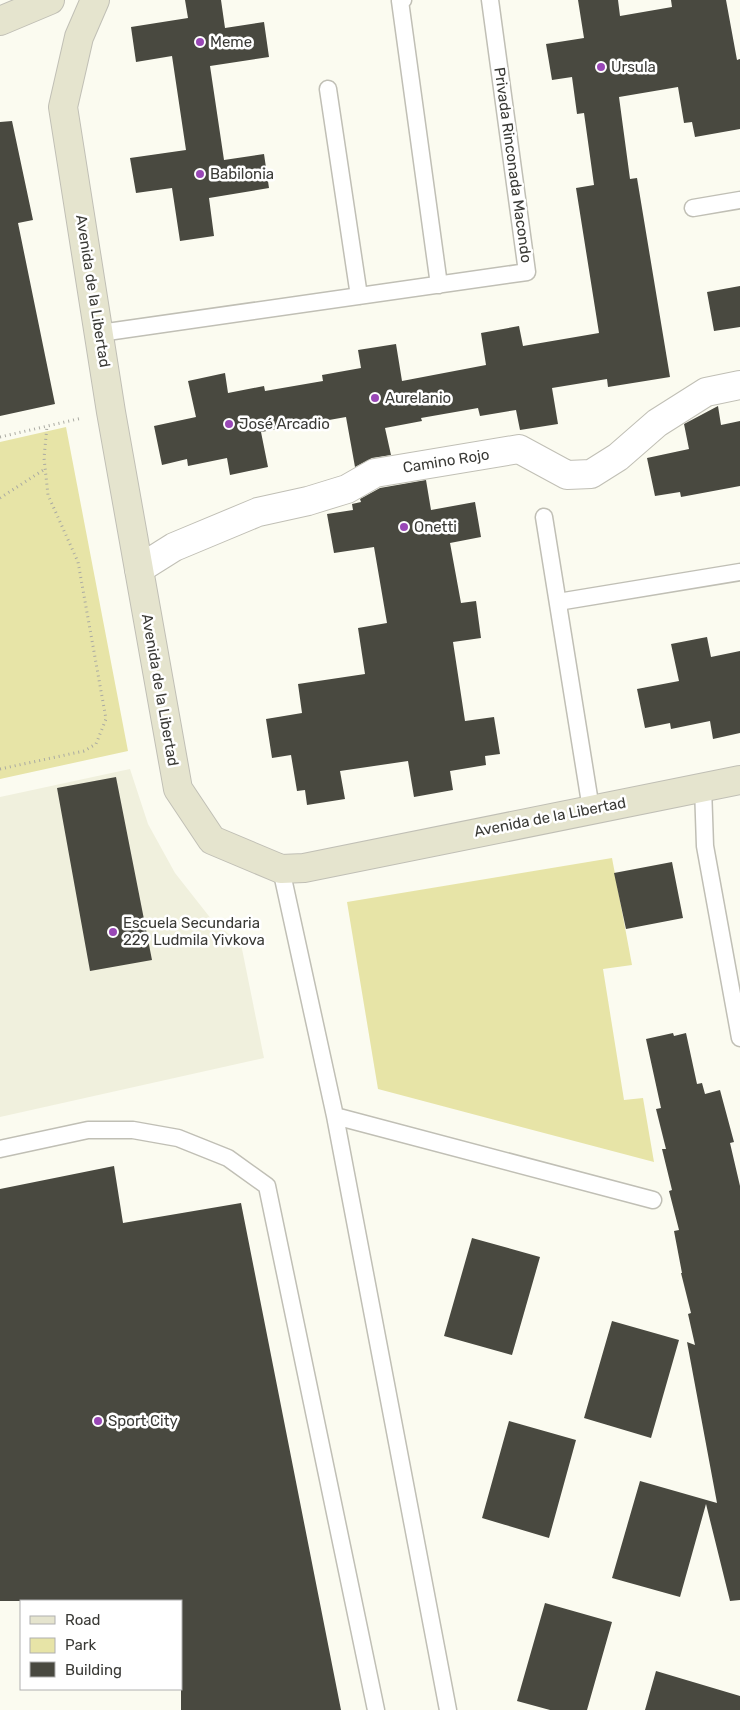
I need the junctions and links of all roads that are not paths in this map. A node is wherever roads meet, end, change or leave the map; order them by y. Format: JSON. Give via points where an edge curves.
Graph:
{"nodes":[{"id":1,"x":50,"y":0,"type":"edge"},
{"id":2,"x":95,"y":0,"type":"edge"},
{"id":3,"x":403,"y":0,"type":"edge"},
{"id":4,"x":490,"y":0,"type":"edge"},
{"id":5,"x":0,"y":21,"type":"edge"},
{"id":6,"x":328,"y":89,"type":"dead end"},
{"id":7,"x":740,"y":200,"type":"edge"},
{"id":8,"x":693,"y":208,"type":"dead end"},
{"id":9,"x":439,"y":284,"type":"junction"},
{"id":10,"x":359,"y":296,"type":"junction"},
{"id":11,"x":100,"y":333,"type":"junction"},
{"id":12,"x":740,"y":385,"type":"edge"},
{"id":13,"x":544,"y":517,"type":"dead end"},
{"id":14,"x":139,"y":569,"type":"junction"},
{"id":15,"x":740,"y":572,"type":"edge"},
{"id":16,"x":558,"y":602,"type":"junction"},
{"id":17,"x":740,"y":780,"type":"edge"},
{"id":18,"x":703,"y":787,"type":"junction"},
{"id":19,"x":591,"y":808,"type":"junction"},
{"id":20,"x":281,"y":869,"type":"junction"},
{"id":21,"x":740,"y":1038,"type":"edge"},
{"id":22,"x":335,"y":1116,"type":"junction"},
{"id":23,"x":0,"y":1149,"type":"edge"},
{"id":24,"x":653,"y":1200,"type":"dead end"},
{"id":25,"x":376,"y":1710,"type":"edge"},
{"id":26,"x":448,"y":1710,"type":"edge"}],
"edges":[{"from":1,"to":5,"type":"street"},
{"from":2,"to":11,"type":"street","name":"Avenida de la Libertad","via":[[79,37],[63,107]]},
{"from":3,"to":9,"type":"lane","via":[[400,0]]},
{"from":4,"to":9,"type":"lane","name":"Privada Rinconada Macondo","via":[[528,272]]},
{"from":6,"to":10,"type":"lane"},
{"from":7,"to":8,"type":"lane"},
{"from":9,"to":10,"type":"lane","name":"Privada Rinconada Macondo"},
{"from":10,"to":11,"type":"lane","name":"Privada Rinconada Macondo"},
{"from":11,"to":14,"type":"street","name":"Avenida de la Libertad"},
{"from":12,"to":14,"type":"street","name":"Camino Rojo","via":[[706,392],[591,474],[567,475],[519,449],[376,473],[347,489],[258,512],[174,547]]},
{"from":13,"to":16,"type":"lane"},
{"from":14,"to":20,"type":"street","name":"Avenida de la Libertad","via":[[178,789],[212,840]]},
{"from":15,"to":16,"type":"lane"},
{"from":16,"to":19,"type":"lane"},
{"from":17,"to":18,"type":"street","name":"Avenida de la Libertad"},
{"from":18,"to":19,"type":"street","name":"Avenida de la Libertad"},
{"from":18,"to":21,"type":"lane","via":[[705,846]]},
{"from":19,"to":20,"type":"street","name":"Avenida de la Libertad","via":[[304,868]]},
{"from":20,"to":22,"type":"lane"},
{"from":22,"to":24,"type":"lane"},
{"from":22,"to":26,"type":"lane"},
{"from":23,"to":25,"type":"lane","via":[[88,1130],[133,1130],[178,1138],[228,1158],[267,1186]]}]}
